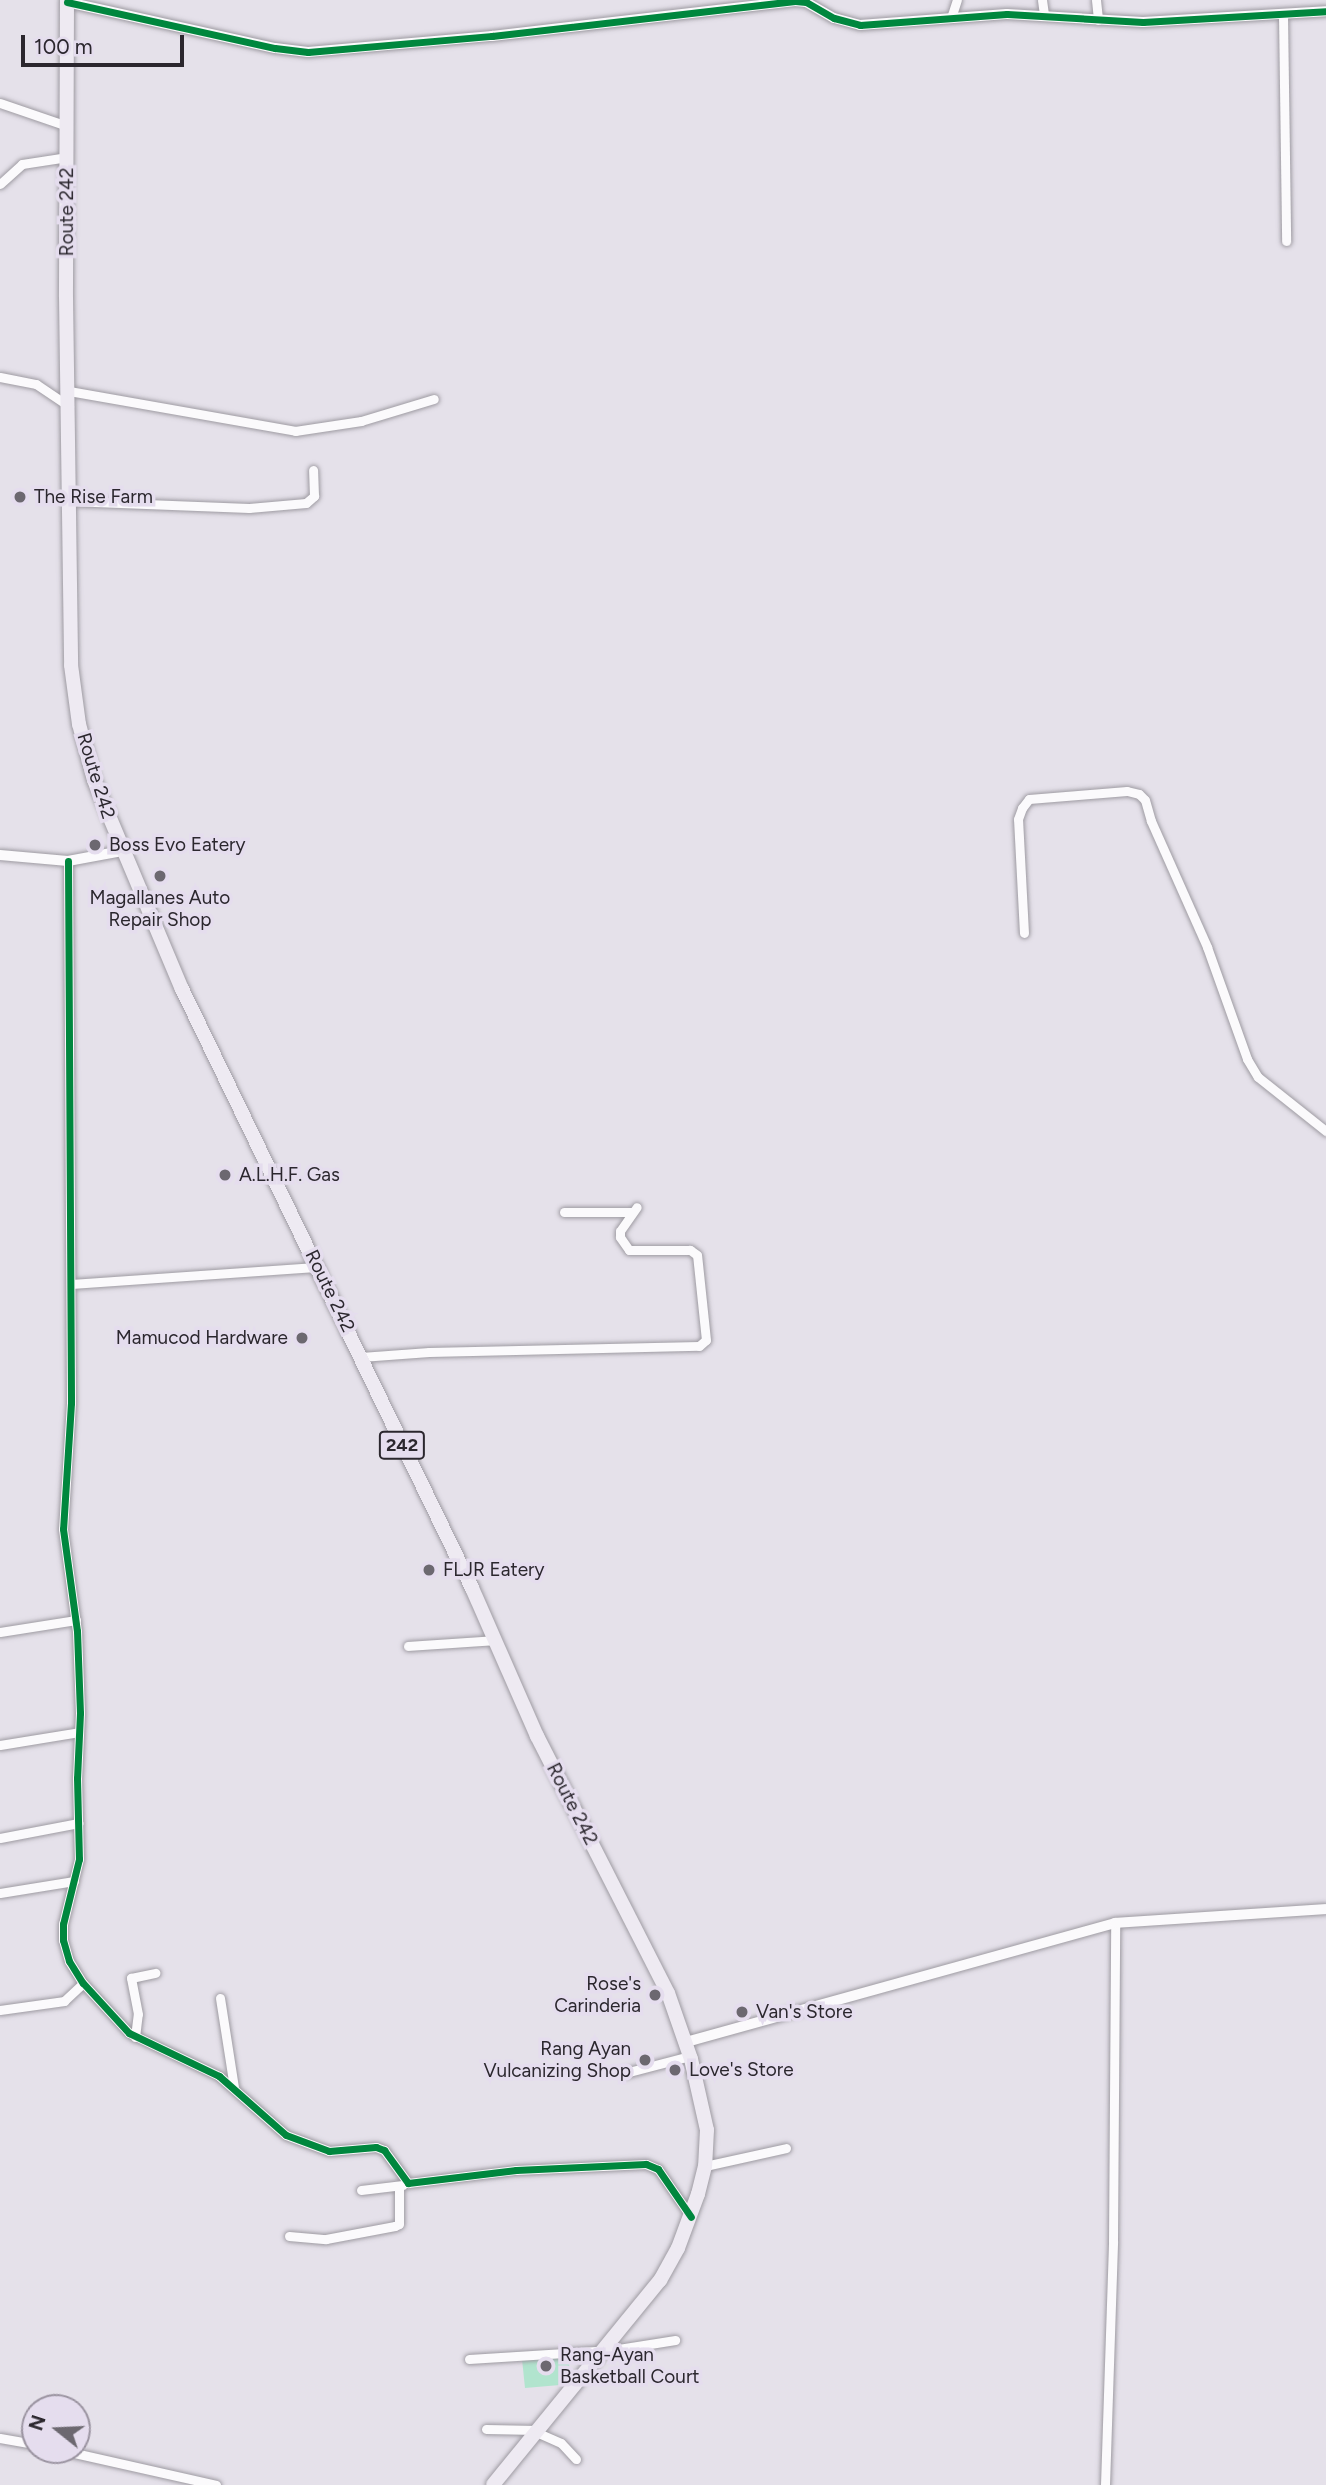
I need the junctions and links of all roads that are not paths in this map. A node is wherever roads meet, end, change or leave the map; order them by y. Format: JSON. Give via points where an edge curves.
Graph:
{"nodes":[{"id":1,"x":957,"y":0,"type":"edge"},
{"id":2,"x":1042,"y":0,"type":"edge"},
{"id":3,"x":1096,"y":0,"type":"edge"},
{"id":4,"x":67,"y":1,"type":"edge"},
{"id":5,"x":817,"y":3,"type":"edge"},
{"id":6,"x":1326,"y":11,"type":"edge"},
{"id":7,"x":1283,"y":14,"type":"junction"},
{"id":8,"x":1044,"y":15,"type":"junction"},
{"id":9,"x":951,"y":18,"type":"junction"},
{"id":10,"x":1098,"y":20,"type":"junction"},
{"id":11,"x":0,"y":103,"type":"edge"},
{"id":12,"x":67,"y":127,"type":"junction"},
{"id":13,"x":67,"y":161,"type":"junction"},
{"id":14,"x":0,"y":184,"type":"edge"},
{"id":15,"x":1286,"y":240,"type":"dead end"},
{"id":16,"x":0,"y":377,"type":"edge"},
{"id":17,"x":69,"y":399,"type":"junction"},
{"id":18,"x":434,"y":399,"type":"dead end"},
{"id":19,"x":313,"y":470,"type":"dead end"},
{"id":20,"x":69,"y":501,"type":"junction"},
{"id":21,"x":122,"y":851,"type":"junction"},
{"id":22,"x":0,"y":855,"type":"edge"},
{"id":23,"x":68,"y":861,"type":"junction"},
{"id":24,"x":1024,"y":933,"type":"dead end"},
{"id":25,"x":1326,"y":1131,"type":"edge"},
{"id":26,"x":564,"y":1212,"type":"dead end"},
{"id":27,"x":318,"y":1267,"type":"junction"},
{"id":28,"x":72,"y":1284,"type":"junction"},
{"id":29,"x":361,"y":1357,"type":"junction"},
{"id":30,"x":76,"y":1620,"type":"junction"},
{"id":31,"x":0,"y":1632,"type":"edge"},
{"id":32,"x":496,"y":1640,"type":"junction"},
{"id":33,"x":408,"y":1646,"type":"dead end"},
{"id":34,"x":79,"y":1732,"type":"junction"},
{"id":35,"x":0,"y":1745,"type":"edge"},
{"id":36,"x":79,"y":1823,"type":"junction"},
{"id":37,"x":0,"y":1839,"type":"edge"},
{"id":38,"x":74,"y":1881,"type":"junction"},
{"id":39,"x":0,"y":1893,"type":"edge"},
{"id":40,"x":1326,"y":1909,"type":"edge"},
{"id":41,"x":1115,"y":1923,"type":"junction"},
{"id":42,"x":155,"y":1973,"type":"dead end"},
{"id":43,"x":83,"y":1983,"type":"junction"},
{"id":44,"x":220,"y":1998,"type":"dead end"},
{"id":45,"x":0,"y":2010,"type":"edge"},
{"id":46,"x":135,"y":2037,"type":"junction"},
{"id":47,"x":688,"y":2049,"type":"junction"},
{"id":48,"x":625,"y":2073,"type":"dead end"},
{"id":49,"x":234,"y":2087,"type":"junction"},
{"id":50,"x":786,"y":2148,"type":"dead end"},
{"id":51,"x":705,"y":2166,"type":"junction"},
{"id":52,"x":403,"y":2185,"type":"junction"},
{"id":53,"x":361,"y":2190,"type":"dead end"},
{"id":54,"x":691,"y":2217,"type":"junction"},
{"id":55,"x":289,"y":2236,"type":"dead end"},
{"id":56,"x":675,"y":2340,"type":"dead end"},
{"id":57,"x":602,"y":2351,"type":"junction"},
{"id":58,"x":468,"y":2359,"type":"dead end"},
{"id":59,"x":486,"y":2430,"type":"dead end"},
{"id":60,"x":537,"y":2431,"type":"junction"},
{"id":61,"x":0,"y":2438,"type":"edge"},
{"id":62,"x":21,"y":2442,"type":"edge"},
{"id":63,"x":91,"y":2457,"type":"edge"},
{"id":64,"x":576,"y":2459,"type":"dead end"},
{"id":65,"x":216,"y":2485,"type":"edge"},
{"id":66,"x":493,"y":2485,"type":"edge"},
{"id":67,"x":1105,"y":2485,"type":"edge"}],
"edges":[{"from":1,"to":9,"type":"street"},
{"from":2,"to":8,"type":"street"},
{"from":3,"to":10,"type":"street"},
{"from":4,"to":5,"type":"street","via":[[308,52],[795,1]]},
{"from":4,"to":12,"type":"main road","name":"Route 242","number":"242"},
{"from":5,"to":9,"type":"street","via":[[834,18],[860,25]]},
{"from":6,"to":7,"type":"street"},
{"from":7,"to":10,"type":"street"},
{"from":7,"to":15,"type":"street"},
{"from":8,"to":9,"type":"street"},
{"from":8,"to":10,"type":"street"},
{"from":11,"to":12,"type":"street"},
{"from":12,"to":13,"type":"main road","name":"Route 242","number":"242"},
{"from":13,"to":14,"type":"street","via":[[22,164]]},
{"from":13,"to":17,"type":"main road","name":"Route 242","number":"242"},
{"from":16,"to":17,"type":"street","via":[[36,384]]},
{"from":17,"to":18,"type":"street","via":[[295,431],[361,421]]},
{"from":17,"to":20,"type":"main road","name":"Route 242","number":"242"},
{"from":19,"to":20,"type":"street","via":[[314,496],[306,503],[249,508]]},
{"from":20,"to":21,"type":"main road","name":"Route 242","number":"242","via":[[74,695],[94,780]]},
{"from":21,"to":23,"type":"street"},
{"from":21,"to":27,"type":"main road","name":"Route 242","number":"242","via":[[182,989]]},
{"from":22,"to":23,"type":"street"},
{"from":23,"to":28,"type":"street"},
{"from":24,"to":25,"type":"street","via":[[1021,808],[1029,799],[1139,794],[1207,947],[1247,1059],[1258,1077]]},
{"from":26,"to":29,"type":"street","via":[[634,1210],[620,1231],[629,1250],[690,1250],[697,1255],[706,1340],[699,1346]]},
{"from":27,"to":28,"type":"street"},
{"from":27,"to":29,"type":"main road","name":"Route 242","number":"242"},
{"from":28,"to":30,"type":"street","via":[[63,1530]]},
{"from":29,"to":32,"type":"main road","name":"Route 242","number":"242"},
{"from":30,"to":31,"type":"street"},
{"from":30,"to":34,"type":"street"},
{"from":32,"to":33,"type":"street"},
{"from":32,"to":47,"type":"main road","name":"Route 242","number":"242","via":[[537,1736],[668,1993]]},
{"from":34,"to":35,"type":"street"},
{"from":34,"to":36,"type":"street"},
{"from":36,"to":37,"type":"street"},
{"from":36,"to":38,"type":"street"},
{"from":38,"to":39,"type":"street"},
{"from":38,"to":43,"type":"street","via":[[63,1940]]},
{"from":40,"to":41,"type":"street"},
{"from":41,"to":47,"type":"street"},
{"from":41,"to":67,"type":"street","via":[[1113,2241]]},
{"from":42,"to":46,"type":"street","via":[[131,1978],[138,2014]]},
{"from":43,"to":45,"type":"street","via":[[64,2001]]},
{"from":43,"to":46,"type":"street"},
{"from":44,"to":49,"type":"street"},
{"from":46,"to":49,"type":"street"},
{"from":47,"to":48,"type":"street"},
{"from":47,"to":51,"type":"main road","name":"Route 242","number":"242","via":[[707,2130]]},
{"from":49,"to":52,"type":"street","via":[[286,2135],[328,2151],[384,2150]]},
{"from":50,"to":51,"type":"street"},
{"from":51,"to":54,"type":"main road","name":"Route 242","number":"242"},
{"from":52,"to":53,"type":"street"},
{"from":52,"to":54,"type":"street","via":[[516,2170],[646,2164],[658,2168]]},
{"from":52,"to":55,"type":"street","via":[[399,2224],[395,2226],[326,2239]]},
{"from":54,"to":57,"type":"main road","name":"Route 242","number":"242","via":[[660,2280]]},
{"from":56,"to":57,"type":"street"},
{"from":57,"to":58,"type":"street"},
{"from":57,"to":60,"type":"main road","name":"Route 242","number":"242"},
{"from":59,"to":60,"type":"street"},
{"from":60,"to":64,"type":"street","via":[[561,2443]]},
{"from":60,"to":66,"type":"main road","name":"Route 242","number":"242"},
{"from":61,"to":62,"type":"street"},
{"from":63,"to":65,"type":"street"}]}
